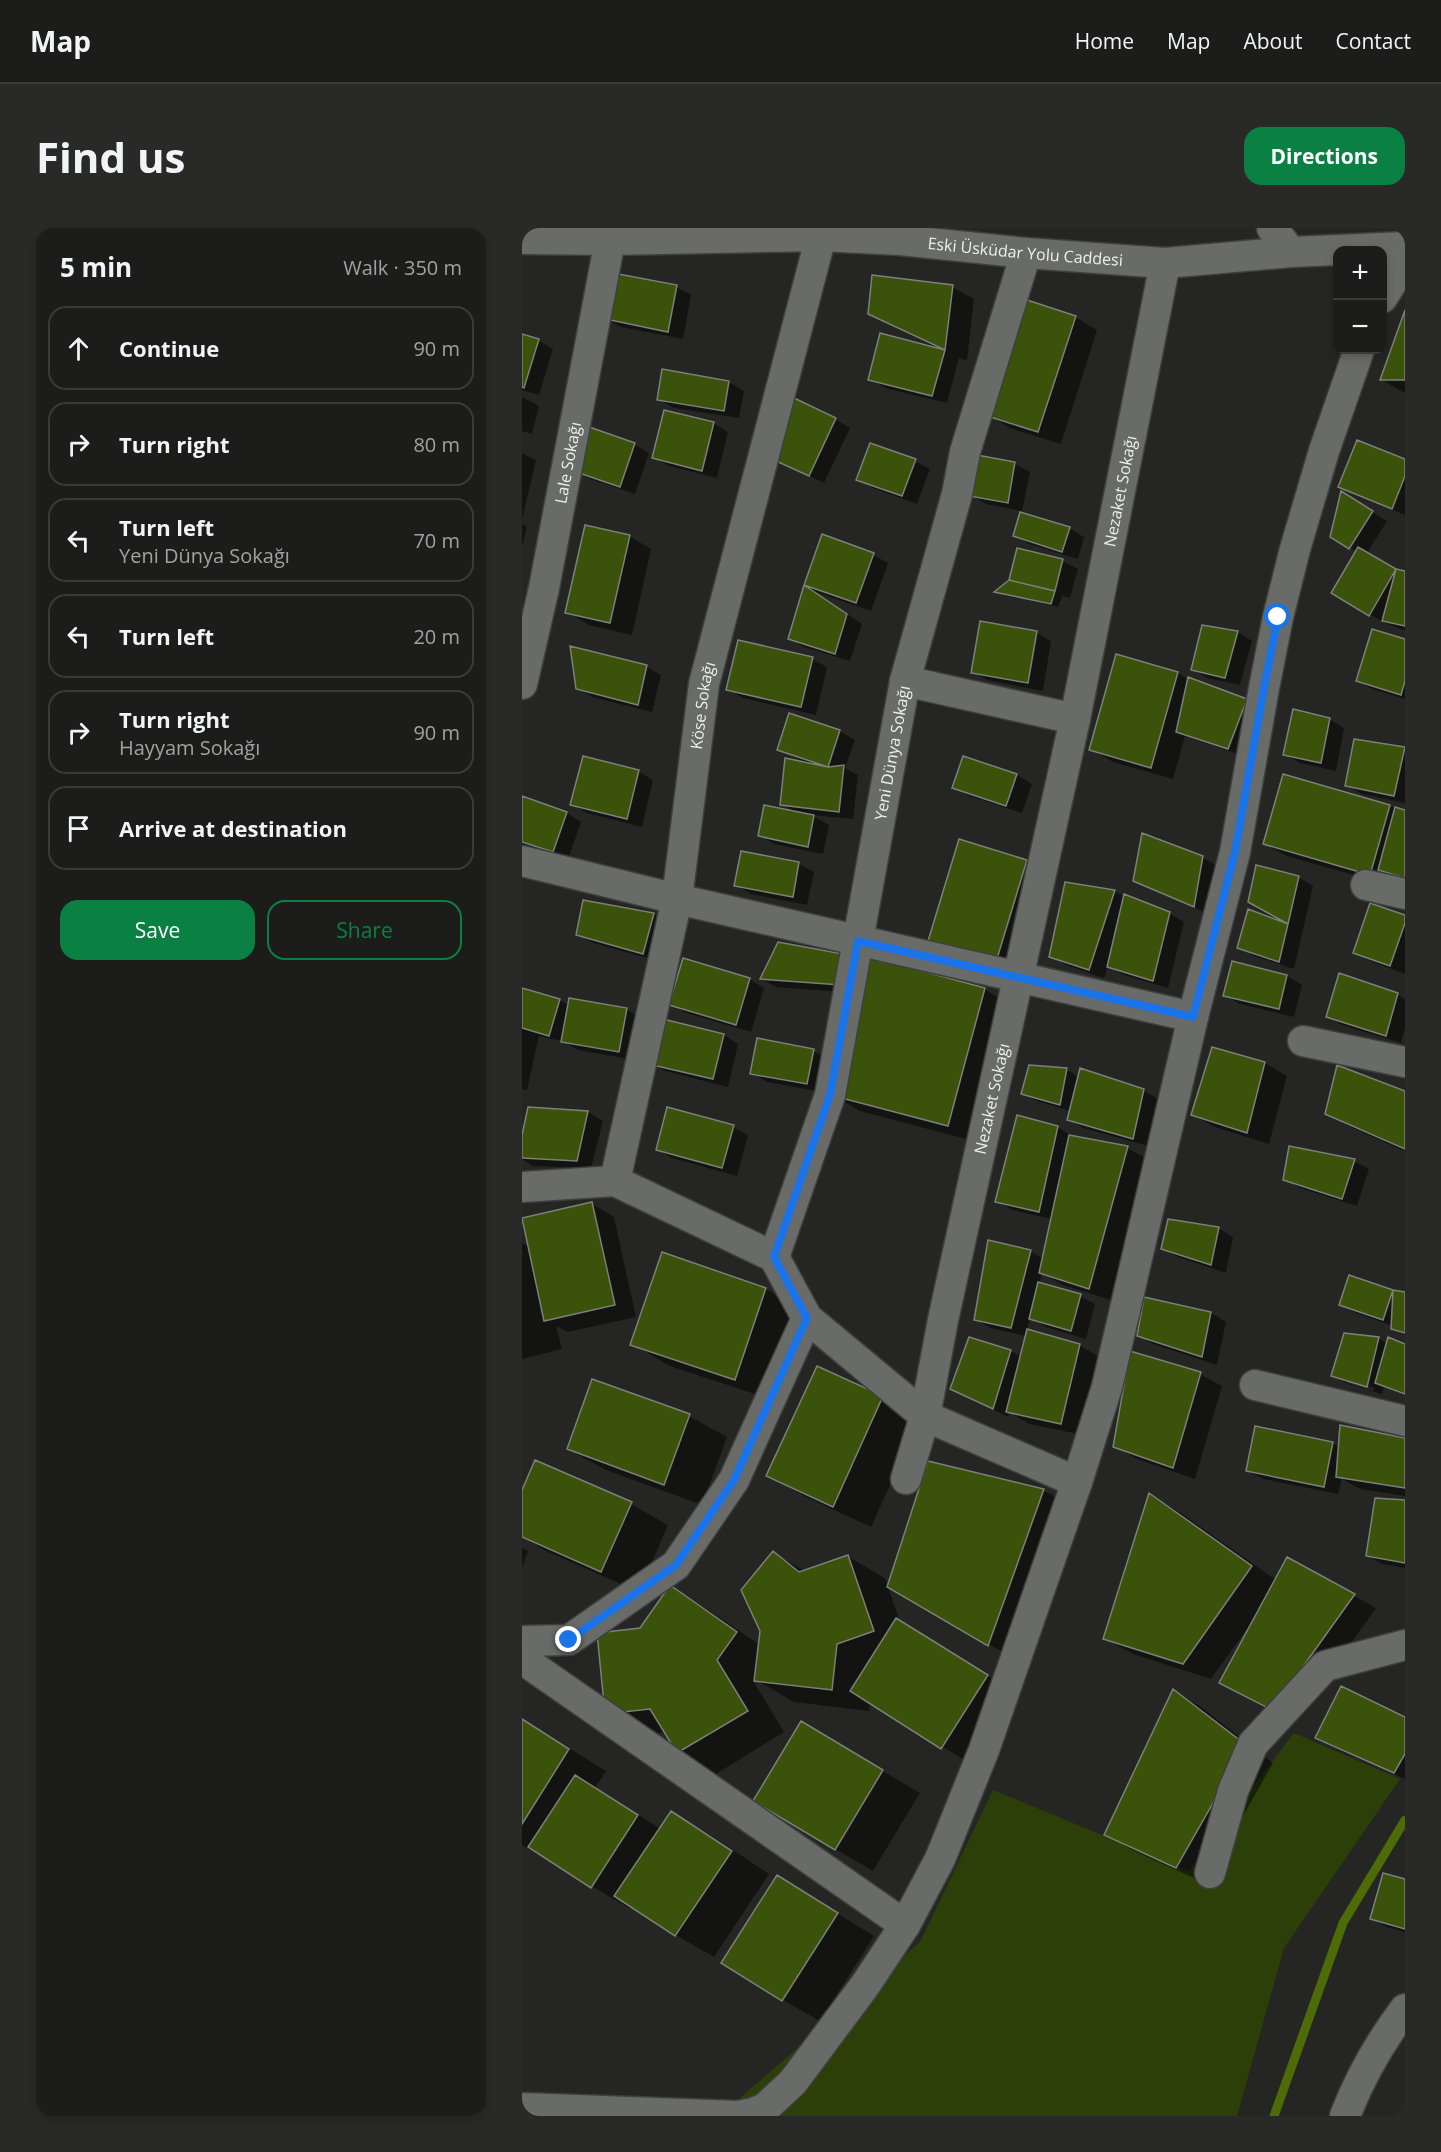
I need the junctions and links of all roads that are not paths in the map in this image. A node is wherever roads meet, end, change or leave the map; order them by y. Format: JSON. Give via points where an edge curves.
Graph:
{"nodes":[{"id":1,"x":545,"y":228,"type":"edge"},
{"id":2,"x":1272,"y":228,"type":"edge"},
{"id":3,"x":896,"y":234,"type":"edge"},
{"id":4,"x":821,"y":236,"type":"junction"},
{"id":5,"x":522,"y":239,"type":"edge"},
{"id":6,"x":610,"y":240,"type":"junction"},
{"id":7,"x":1405,"y":247,"type":"edge"},
{"id":8,"x":1292,"y":252,"type":"junction"},
{"id":9,"x":1026,"y":253,"type":"junction"},
{"id":10,"x":1405,"y":262,"type":"edge"},
{"id":11,"x":1165,"y":263,"type":"junction"},
{"id":12,"x":1387,"y":291,"type":"edge"},
{"id":13,"x":1358,"y":354,"type":"edge"},
{"id":14,"x":905,"y":681,"type":"junction"},
{"id":15,"x":522,"y":684,"type":"edge"},
{"id":16,"x":1075,"y":719,"type":"junction"},
{"id":17,"x":522,"y":861,"type":"edge"},
{"id":18,"x":1366,"y":885,"type":"dead end"},
{"id":19,"x":1405,"y":894,"type":"edge"},
{"id":20,"x":677,"y":899,"type":"junction"},
{"id":21,"x":858,"y":941,"type":"junction"},
{"id":22,"x":1018,"y":977,"type":"junction"},
{"id":23,"x":1193,"y":1017,"type":"junction"},
{"id":24,"x":1303,"y":1041,"type":"dead end"},
{"id":25,"x":1405,"y":1062,"type":"edge"},
{"id":26,"x":615,"y":1181,"type":"junction"},
{"id":27,"x":522,"y":1187,"type":"edge"},
{"id":28,"x":774,"y":1257,"type":"junction"},
{"id":29,"x":807,"y":1318,"type":"junction"},
{"id":30,"x":1255,"y":1385,"type":"dead end"},
{"id":31,"x":925,"y":1416,"type":"junction"},
{"id":32,"x":1405,"y":1421,"type":"edge"},
{"id":33,"x":906,"y":1479,"type":"dead end"},
{"id":34,"x":1077,"y":1482,"type":"junction"},
{"id":35,"x":522,"y":1641,"type":"edge"},
{"id":36,"x":1405,"y":1645,"type":"edge"},
{"id":37,"x":522,"y":1659,"type":"edge"},
{"id":38,"x":1210,"y":1873,"type":"dead end"},
{"id":39,"x":904,"y":1925,"type":"junction"},
{"id":40,"x":1405,"y":2009,"type":"edge"},
{"id":41,"x":522,"y":2108,"type":"edge"},
{"id":42,"x":675,"y":2115,"type":"edge"},
{"id":43,"x":1345,"y":2116,"type":"edge"}],
"edges":[{"from":1,"to":6,"type":"street","name":"Eski Üsküdar Yolu Caddesi"},
{"from":2,"to":8,"type":"street"},
{"from":3,"to":4,"type":"street","name":"Eski Üsküdar Yolu Caddesi"},
{"from":3,"to":9,"type":"street","name":"Eski Üsküdar Yolu Caddesi"},
{"from":4,"to":6,"type":"street","name":"Eski Üsküdar Yolu Caddesi"},
{"from":4,"to":20,"type":"street","name":"Köse Sokağı","via":[[704,684]]},
{"from":5,"to":6,"type":"street","name":"Eski Üsküdar Yolu Caddesi"},
{"from":6,"to":15,"type":"street","name":"Lale Sokağı"},
{"from":7,"to":8,"type":"street","name":"Eski Üsküdar Yolu Caddesi"},
{"from":8,"to":11,"type":"street","name":"Eski Üsküdar Yolu Caddesi"},
{"from":9,"to":11,"type":"street","name":"Eski Üsküdar Yolu Caddesi"},
{"from":9,"to":14,"type":"street","name":"Yeni Dünya Sokağı","via":[[965,452]]},
{"from":10,"to":12,"type":"street"},
{"from":11,"to":16,"type":"street","name":"Nezaket Sokağı"},
{"from":13,"to":23,"type":"street","via":[[1292,560],[1235,852]]},
{"from":14,"to":16,"type":"street"},
{"from":14,"to":21,"type":"street","name":"Yeni Dünya Sokağı"},
{"from":16,"to":22,"type":"street","name":"Nezaket Sokağı"},
{"from":17,"to":20,"type":"street"},
{"from":18,"to":19,"type":"street"},
{"from":20,"to":21,"type":"street"},
{"from":20,"to":26,"type":"street","name":"Köse Sokağı"},
{"from":21,"to":22,"type":"street"},
{"from":21,"to":28,"type":"street","name":"Yeni Dünya Sokağı","via":[[830,1095]]},
{"from":22,"to":23,"type":"street"},
{"from":22,"to":31,"type":"street","name":"Nezaket Sokağı"},
{"from":23,"to":34,"type":"street","via":[[1107,1387]]},
{"from":24,"to":25,"type":"street"},
{"from":26,"to":27,"type":"street"},
{"from":26,"to":28,"type":"street"},
{"from":28,"to":29,"type":"street"},
{"from":29,"to":31,"type":"street"},
{"from":29,"to":35,"type":"street","via":[[734,1480],[676,1565],[569,1640]]},
{"from":30,"to":32,"type":"street"},
{"from":31,"to":33,"type":"street","name":"Nezaket Sokağı"},
{"from":31,"to":34,"type":"street"},
{"from":34,"to":39,"type":"street","via":[[984,1750],[940,1859]]},
{"from":36,"to":38,"type":"street","via":[[1325,1666],[1253,1744],[1233,1791]]},
{"from":37,"to":39,"type":"street"},
{"from":39,"to":42,"type":"street","via":[[866,1984],[793,2082],[765,2108],[738,2116]]},
{"from":40,"to":43,"type":"street","via":[[1385,2035]]},
{"from":41,"to":42,"type":"street"}]}
